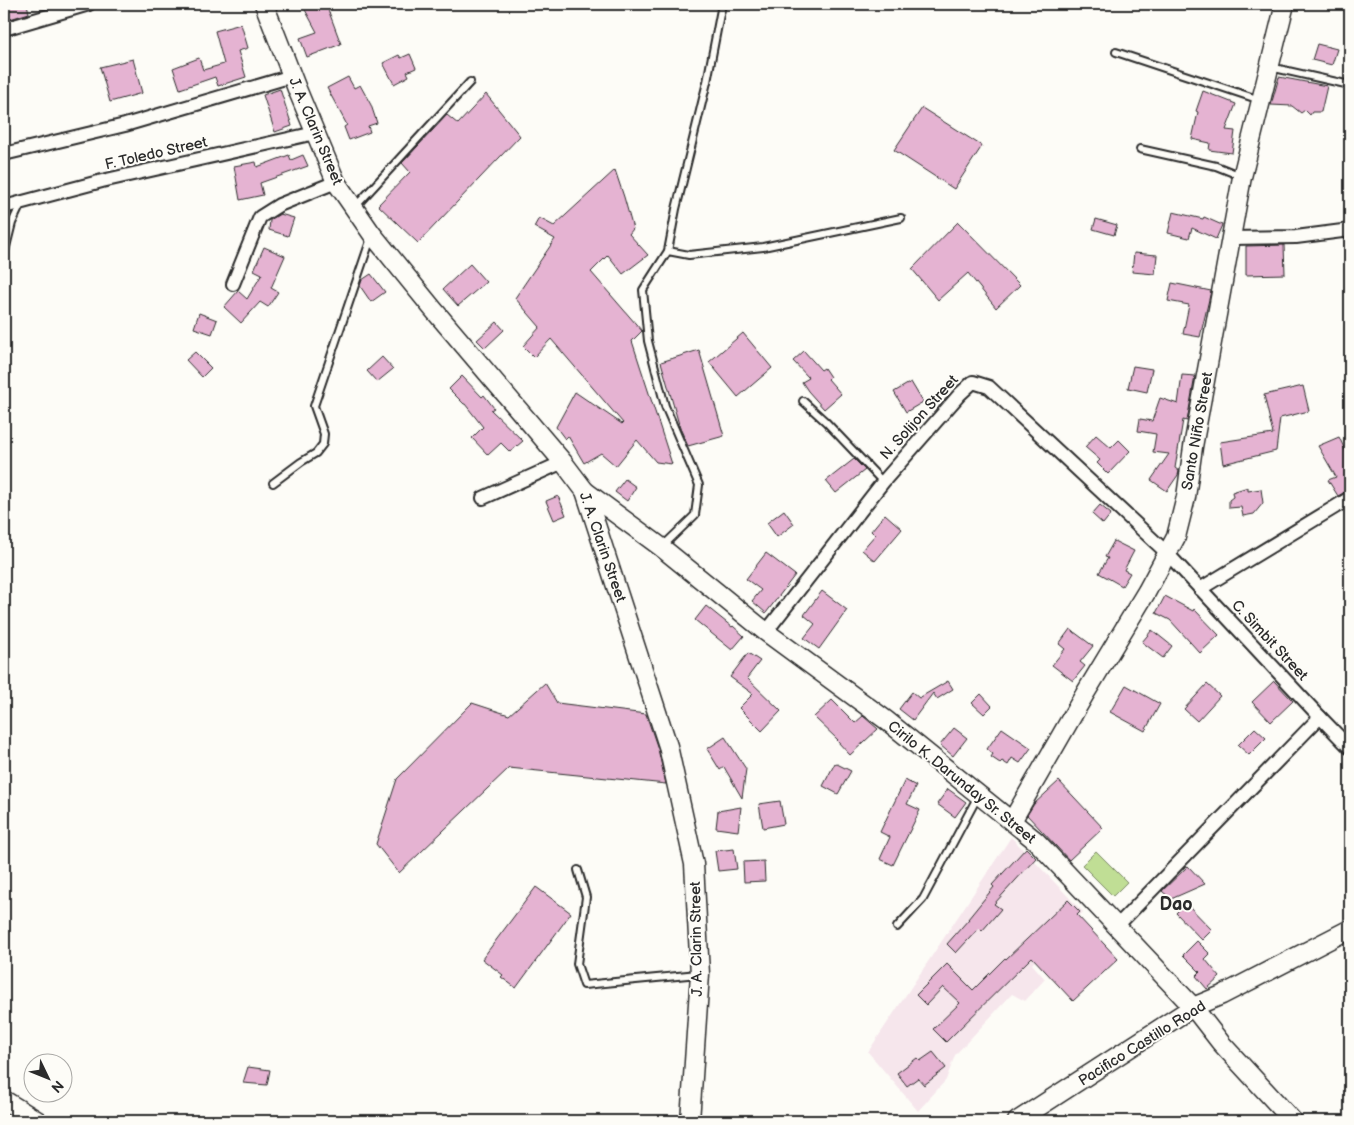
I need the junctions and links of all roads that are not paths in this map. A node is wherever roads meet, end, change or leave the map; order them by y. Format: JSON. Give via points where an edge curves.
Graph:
{"nodes":[{"id":1,"x":89,"y":4,"type":"edge"},
{"id":2,"x":264,"y":4,"type":"edge"},
{"id":3,"x":722,"y":4,"type":"edge"},
{"id":4,"x":1284,"y":4,"type":"edge"},
{"id":5,"x":4,"y":29,"type":"edge"},
{"id":6,"x":1116,"y":52,"type":"dead end"},
{"id":7,"x":1269,"y":66,"type":"junction"},
{"id":8,"x":292,"y":76,"type":"junction"},
{"id":9,"x":470,"y":82,"type":"dead end"},
{"id":10,"x":1350,"y":85,"type":"edge"},
{"id":11,"x":1261,"y":100,"type":"junction"},
{"id":12,"x":316,"y":134,"type":"junction"},
{"id":13,"x":1140,"y":149,"type":"dead end"},
{"id":14,"x":4,"y":154,"type":"edge"},
{"id":15,"x":1242,"y":177,"type":"junction"},
{"id":16,"x":336,"y":182,"type":"junction"},
{"id":17,"x":22,"y":202,"type":"junction"},
{"id":18,"x":4,"y":207,"type":"edge"},
{"id":19,"x":354,"y":208,"type":"junction"},
{"id":20,"x":901,"y":218,"type":"dead end"},
{"id":21,"x":1350,"y":230,"type":"edge"},
{"id":22,"x":372,"y":234,"type":"junction"},
{"id":23,"x":1231,"y":238,"type":"junction"},
{"id":24,"x":668,"y":251,"type":"junction"},
{"id":25,"x":4,"y":256,"type":"edge"},
{"id":26,"x":233,"y":284,"type":"dead end"},
{"id":27,"x":802,"y":401,"type":"dead end"},
{"id":28,"x":563,"y":462,"type":"junction"},
{"id":29,"x":883,"y":482,"type":"junction"},
{"id":30,"x":273,"y":483,"type":"dead end"},
{"id":31,"x":585,"y":491,"type":"junction"},
{"id":32,"x":483,"y":498,"type":"dead end"},
{"id":33,"x":1350,"y":498,"type":"edge"},
{"id":34,"x":661,"y":547,"type":"junction"},
{"id":35,"x":1167,"y":553,"type":"junction"},
{"id":36,"x":1200,"y":589,"type":"junction"},
{"id":37,"x":766,"y":632,"type":"junction"},
{"id":38,"x":1320,"y":717,"type":"junction"},
{"id":39,"x":1350,"y":748,"type":"edge"},
{"id":40,"x":979,"y":795,"type":"junction"},
{"id":41,"x":1012,"y":822,"type":"junction"},
{"id":42,"x":578,"y":870,"type":"dead end"},
{"id":43,"x":897,"y":926,"type":"dead end"},
{"id":44,"x":1117,"y":926,"type":"junction"},
{"id":45,"x":1350,"y":929,"type":"edge"},
{"id":46,"x":700,"y":974,"type":"junction"},
{"id":47,"x":1193,"y":1007,"type":"junction"},
{"id":48,"x":4,"y":1100,"type":"edge"},
{"id":49,"x":38,"y":1121,"type":"edge"},
{"id":50,"x":690,"y":1121,"type":"edge"},
{"id":51,"x":1017,"y":1121,"type":"edge"},
{"id":52,"x":1294,"y":1121,"type":"edge"}],
"edges":[{"from":1,"to":5,"type":"street"},
{"from":2,"to":8,"type":"main road","name":"J. A. Clarin Street"},
{"from":3,"to":24,"type":"lane"},
{"from":4,"to":7,"type":"main road","name":"Santo Niño Street"},
{"from":6,"to":11,"type":"lane"},
{"from":7,"to":10,"type":"lane"},
{"from":7,"to":11,"type":"main road","name":"Santo Niño Street"},
{"from":8,"to":12,"type":"main road","name":"J. A. Clarin Street"},
{"from":8,"to":14,"type":"street","via":[[125,124]]},
{"from":9,"to":19,"type":"lane"},
{"from":11,"to":15,"type":"main road","name":"Santo Niño Street"},
{"from":12,"to":16,"type":"main road","name":"J. A. Clarin Street"},
{"from":12,"to":17,"type":"street","name":"F. Toledo Street"},
{"from":13,"to":15,"type":"lane","via":[[1216,166]]},
{"from":15,"to":23,"type":"main road","name":"Santo Niño Street"},
{"from":16,"to":19,"type":"main road","name":"J. A. Clarin Street"},
{"from":16,"to":26,"type":"street","via":[[279,205],[260,217]]},
{"from":17,"to":18,"type":"street","name":"F. Toledo Street"},
{"from":17,"to":25,"type":"lane","via":[[12,224]]},
{"from":19,"to":22,"type":"main road","name":"J. A. Clarin Street"},
{"from":20,"to":24,"type":"lane","via":[[763,248],[689,255]]},
{"from":21,"to":23,"type":"street"},
{"from":22,"to":28,"type":"main road","name":"J. A. Clarin Street"},
{"from":22,"to":30,"type":"lane","via":[[314,406],[324,434],[323,444],[316,453]]},
{"from":23,"to":35,"type":"main road","name":"Santo Niño Street","via":[[1186,496],[1176,537]]},
{"from":24,"to":34,"type":"lane","via":[[643,290],[648,341],[665,406],[699,484],[695,515]]},
{"from":27,"to":29,"type":"lane"},
{"from":28,"to":31,"type":"main road","name":"J. A. Clarin Street"},
{"from":28,"to":32,"type":"street"},
{"from":29,"to":35,"type":"street","name":"N. Solijon Street","via":[[973,382],[988,387]]},
{"from":29,"to":37,"type":"street","name":"N. Solijon Street"},
{"from":31,"to":34,"type":"main road","name":"Cirilo K. Darunday Sr. Street"},
{"from":31,"to":46,"type":"main road","name":"J. A. Clarin Street","via":[[668,746],[694,864]]},
{"from":33,"to":36,"type":"street"},
{"from":34,"to":37,"type":"main road","name":"Cirilo K. Darunday Sr. Street"},
{"from":35,"to":36,"type":"street","name":"C. Simbit Street"},
{"from":35,"to":41,"type":"main road","name":"Santo Niño Street"},
{"from":36,"to":38,"type":"street","name":"C. Simbit Street"},
{"from":37,"to":40,"type":"main road","name":"Cirilo K. Darunday Sr. Street","via":[[886,720]]},
{"from":38,"to":39,"type":"street","name":"C. Simbit Street"},
{"from":38,"to":44,"type":"street"},
{"from":40,"to":41,"type":"main road","name":"Cirilo K. Darunday Sr. Street"},
{"from":40,"to":43,"type":"lane","via":[[923,899]]},
{"from":41,"to":44,"type":"main road","name":"Cirilo K. Darunday Sr. Street","via":[[1036,841]]},
{"from":42,"to":46,"type":"lane","via":[[586,897],[577,964],[584,985]]},
{"from":44,"to":47,"type":"main road","name":"Cirilo K. Darunday Sr. Street"},
{"from":45,"to":47,"type":"main road","name":"Pacifico Castillo Road"},
{"from":46,"to":50,"type":"main road","name":"J. A. Clarin Street"},
{"from":47,"to":51,"type":"main road","name":"Pacifico Castillo Road"},
{"from":47,"to":52,"type":"main road","name":"Cirilo K. Darunday Sr. Street"},
{"from":48,"to":49,"type":"main road"}]}
